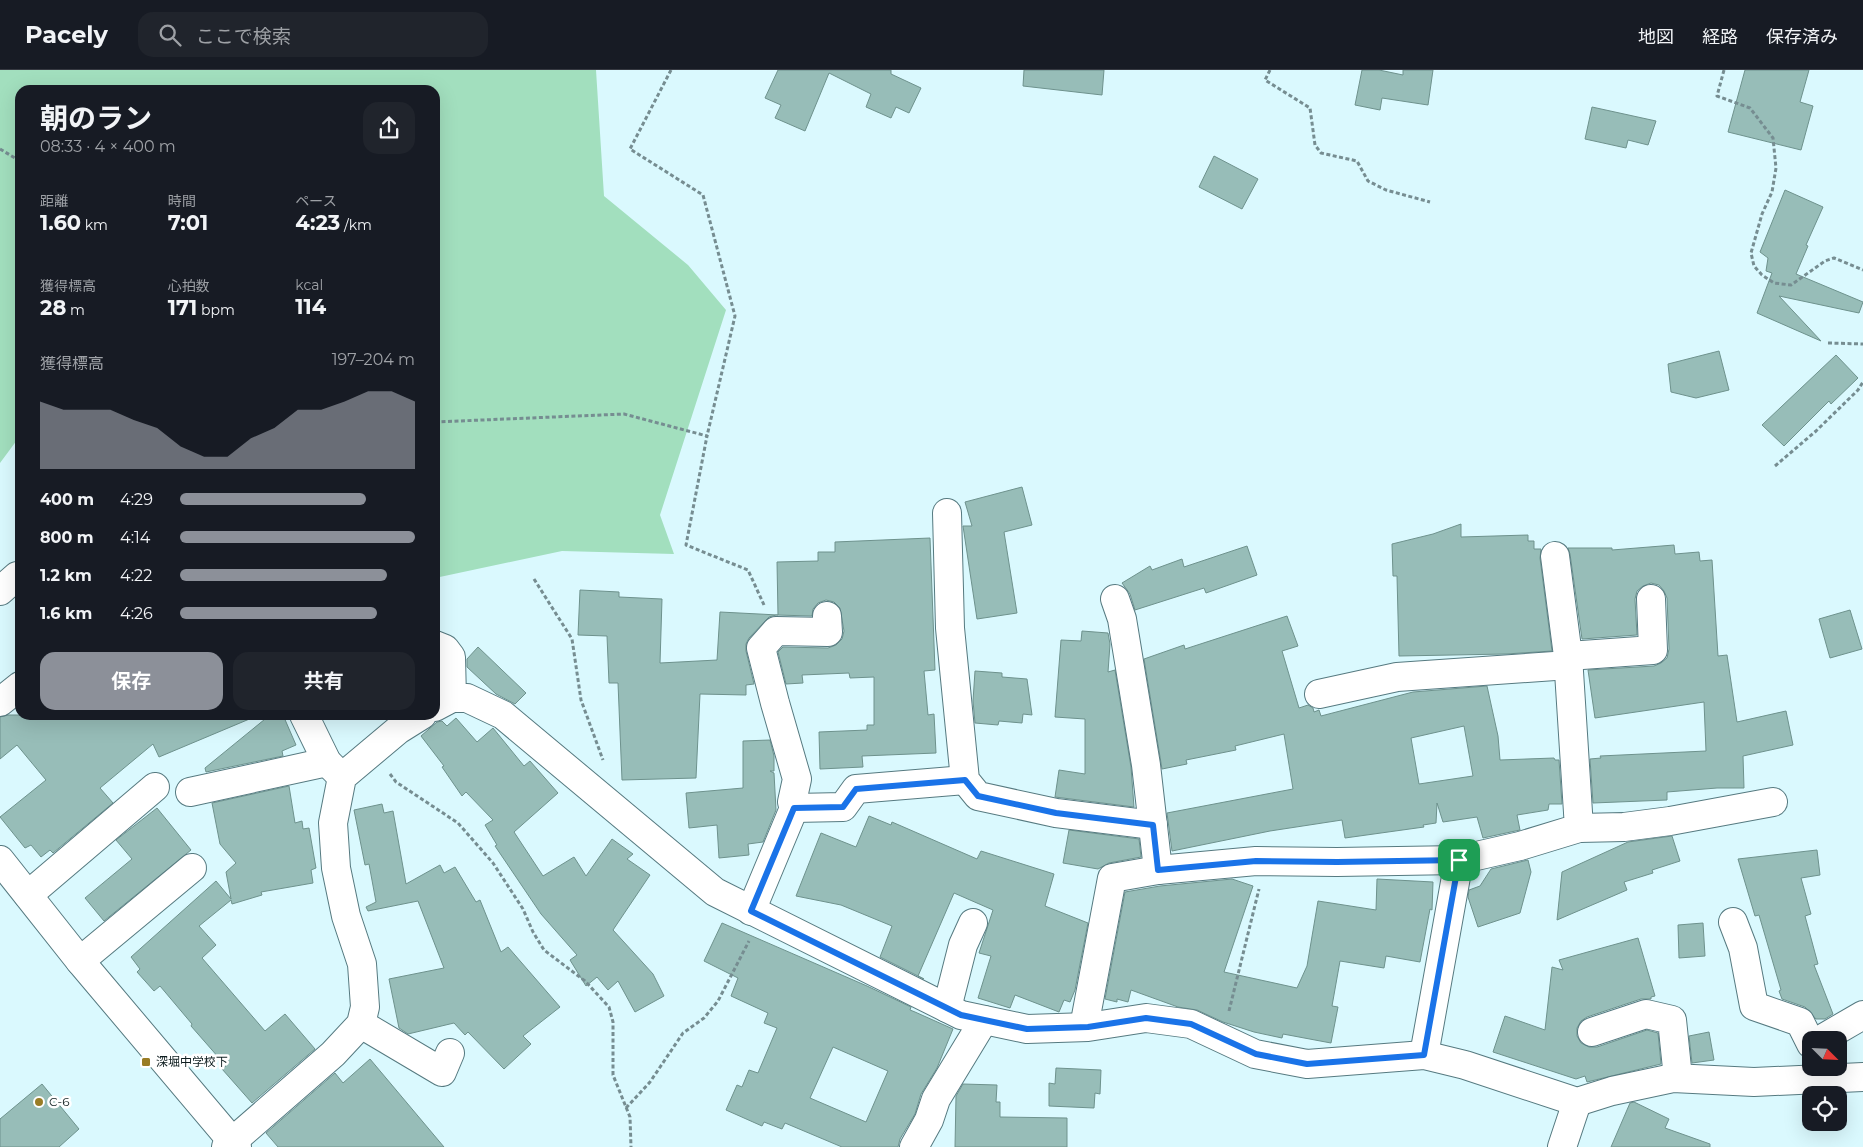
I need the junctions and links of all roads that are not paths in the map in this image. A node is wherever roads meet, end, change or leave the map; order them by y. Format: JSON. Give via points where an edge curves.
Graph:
{"nodes":[{"id":1,"x":947,"y":513,"type":"dead end"},
{"id":2,"x":1555,"y":556,"type":"dead end"},
{"id":3,"x":1115,"y":599,"type":"dead end"},
{"id":4,"x":1651,"y":599,"type":"dead end"},
{"id":5,"x":827,"y":616,"type":"dead end"},
{"id":6,"x":440,"y":647,"type":"edge"},
{"id":7,"x":1568,"y":660,"type":"junction"},
{"id":8,"x":15,"y":690,"type":"edge"},
{"id":9,"x":1318,"y":694,"type":"dead end"},
{"id":10,"x":0,"y":702,"type":"edge"},
{"id":11,"x":443,"y":702,"type":"edge"},
{"id":12,"x":307,"y":720,"type":"edge"},
{"id":13,"x":414,"y":720,"type":"edge"},
{"id":14,"x":334,"y":769,"type":"junction"},
{"id":15,"x":965,"y":780,"type":"junction"},
{"id":16,"x":155,"y":787,"type":"dead end"},
{"id":17,"x":190,"y":792,"type":"dead end"},
{"id":18,"x":1773,"y":802,"type":"dead end"},
{"id":19,"x":794,"y":808,"type":"junction"},
{"id":20,"x":1153,"y":825,"type":"junction"},
{"id":21,"x":1578,"y":828,"type":"junction"},
{"id":22,"x":0,"y":860,"type":"edge"},
{"id":23,"x":1459,"y":860,"type":"junction"},
{"id":24,"x":192,"y":868,"type":"dead end"},
{"id":25,"x":1158,"y":870,"type":"junction"},
{"id":26,"x":28,"y":895,"type":"junction"},
{"id":27,"x":758,"y":914,"type":"junction"},
{"id":28,"x":1733,"y":922,"type":"dead end"},
{"id":29,"x":973,"y":923,"type":"dead end"},
{"id":30,"x":80,"y":961,"type":"junction"},
{"id":31,"x":947,"y":1008,"type":"junction"},
{"id":32,"x":1863,"y":1015,"type":"edge"},
{"id":33,"x":984,"y":1020,"type":"junction"},
{"id":34,"x":361,"y":1024,"type":"junction"},
{"id":35,"x":1084,"y":1027,"type":"junction"},
{"id":36,"x":1804,"y":1031,"type":"edge"},
{"id":37,"x":1835,"y":1031,"type":"edge"},
{"id":38,"x":1592,"y":1032,"type":"dead end"},
{"id":39,"x":450,"y":1053,"type":"dead end"},
{"id":40,"x":1424,"y":1055,"type":"junction"},
{"id":41,"x":1863,"y":1077,"type":"edge"},
{"id":42,"x":1678,"y":1078,"type":"junction"},
{"id":43,"x":1577,"y":1102,"type":"junction"},
{"id":44,"x":232,"y":1145,"type":"edge"},
{"id":45,"x":914,"y":1147,"type":"edge"},
{"id":46,"x":1562,"y":1147,"type":"edge"}],
"edges":[{"from":1,"to":15,"type":"street","via":[[950,628]]},
{"from":2,"to":7,"type":"street"},
{"from":3,"to":20,"type":"street","via":[[1122,619]]},
{"from":4,"to":7,"type":"street","via":[[1653,650]]},
{"from":5,"to":19,"type":"street","via":[[828,632],[776,631],[761,648],[797,779],[792,802]]},
{"from":6,"to":11,"type":"street","via":[[451,656]]},
{"from":7,"to":9,"type":"street","via":[[1396,677]]},
{"from":7,"to":21,"type":"street"},
{"from":8,"to":10,"type":"street"},
{"from":11,"to":27,"type":"street","via":[[466,698],[503,715],[715,892]]},
{"from":12,"to":14,"type":"street"},
{"from":13,"to":14,"type":"street","via":[[372,752]]},
{"from":14,"to":17,"type":"street"},
{"from":14,"to":34,"type":"street","via":[[336,868],[346,916],[362,964],[365,1007]]},
{"from":15,"to":19,"type":"street","via":[[856,789],[843,807]]},
{"from":15,"to":20,"type":"street","via":[[978,796],[1056,813]]},
{"from":16,"to":26,"type":"street"},
{"from":18,"to":21,"type":"street","via":[[1670,821]]},
{"from":19,"to":27,"type":"street"},
{"from":20,"to":25,"type":"street"},
{"from":21,"to":23,"type":"street"},
{"from":22,"to":26,"type":"street"},
{"from":23,"to":25,"type":"street","via":[[1266,861]]},
{"from":23,"to":40,"type":"street"},
{"from":24,"to":30,"type":"street"},
{"from":25,"to":35,"type":"street","via":[[1112,878]]},
{"from":26,"to":30,"type":"street"},
{"from":27,"to":31,"type":"street"},
{"from":28,"to":36,"type":"street","via":[[1743,948],[1754,1006],[1800,1022]]},
{"from":29,"to":31,"type":"street","via":[[963,945]]},
{"from":30,"to":44,"type":"street"},
{"from":31,"to":33,"type":"street"},
{"from":32,"to":37,"type":"street"},
{"from":33,"to":35,"type":"street","via":[[1027,1029]]},
{"from":33,"to":45,"type":"street","via":[[939,1094]]},
{"from":34,"to":39,"type":"street","via":[[442,1072]]},
{"from":34,"to":44,"type":"street","via":[[333,1054]]},
{"from":35,"to":40,"type":"street","via":[[1146,1018],[1191,1024],[1256,1054],[1307,1064]]},
{"from":38,"to":42,"type":"street","via":[[1646,1014],[1672,1020]]},
{"from":40,"to":43,"type":"street"},
{"from":41,"to":42,"type":"street","via":[[1754,1082]]},
{"from":42,"to":43,"type":"street","via":[[1612,1091]]},
{"from":43,"to":46,"type":"street"}]}
